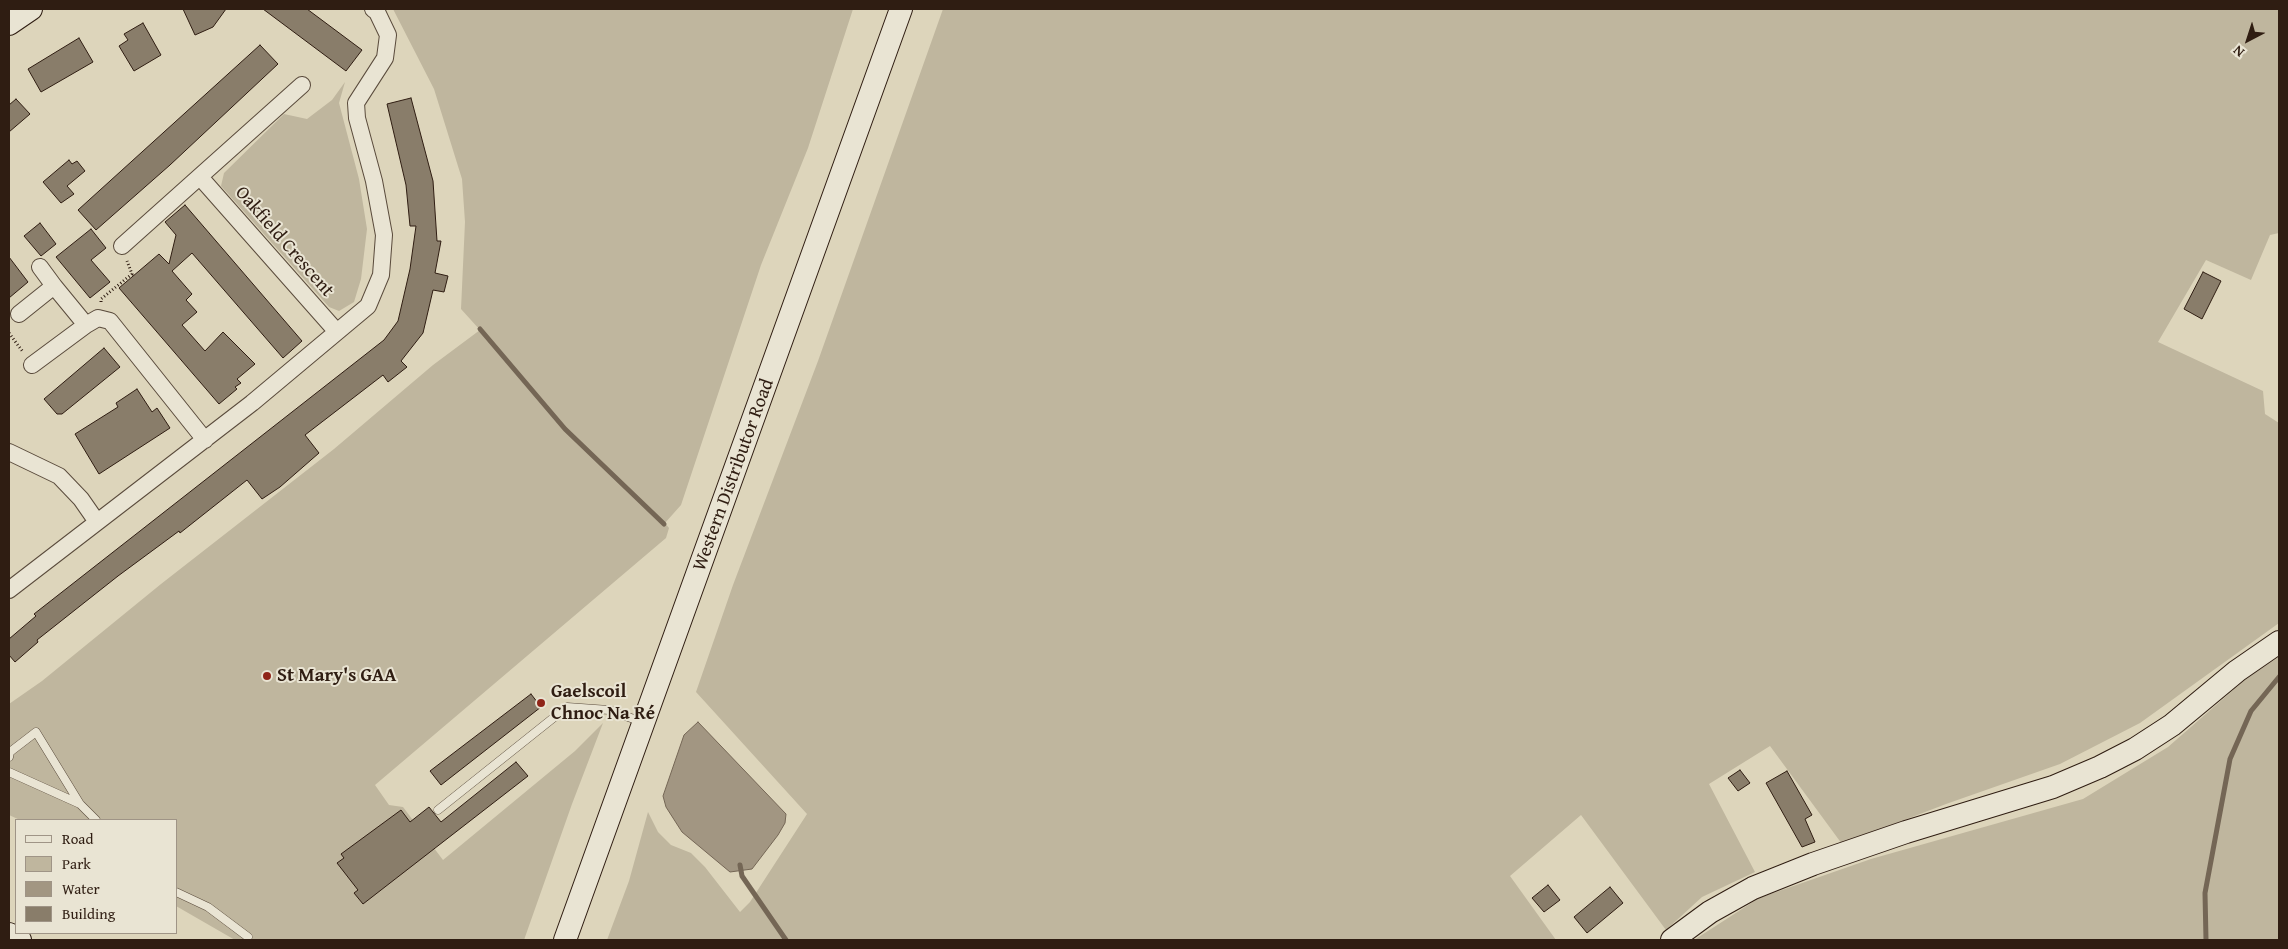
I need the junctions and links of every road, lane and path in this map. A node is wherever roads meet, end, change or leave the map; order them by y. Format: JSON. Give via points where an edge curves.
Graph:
{"nodes":[{"id":1,"x":31,"y":9,"type":"edge"},
{"id":2,"x":373,"y":9,"type":"edge"},
{"id":3,"x":901,"y":9,"type":"edge"},
{"id":4,"x":9,"y":24,"type":"edge"},
{"id":5,"x":302,"y":85,"type":"dead end"},
{"id":6,"x":200,"y":177,"type":"junction"},
{"id":7,"x":122,"y":246,"type":"joint"},
{"id":8,"x":40,"y":267,"type":"dead end"},
{"id":9,"x":54,"y":286,"type":"junction"},
{"id":10,"x":19,"y":314,"type":"dead end"},
{"id":11,"x":92,"y":321,"type":"junction"},
{"id":12,"x":337,"y":332,"type":"junction"},
{"id":13,"x":9,"y":333,"type":"edge"},
{"id":14,"x":32,"y":365,"type":"joint"},
{"id":15,"x":205,"y":440,"type":"junction"},
{"id":16,"x":9,"y":452,"type":"edge"},
{"id":17,"x":97,"y":522,"type":"junction"},
{"id":18,"x":9,"y":590,"type":"edge"},
{"id":19,"x":2279,"y":642,"type":"edge"},
{"id":20,"x":644,"y":723,"type":"junction"},
{"id":21,"x":9,"y":757,"type":"edge"},
{"id":22,"x":9,"y":772,"type":"edge"},
{"id":23,"x":80,"y":804,"type":"junction"},
{"id":24,"x":438,"y":810,"type":"dead end"},
{"id":25,"x":95,"y":819,"type":"edge"},
{"id":26,"x":178,"y":893,"type":"edge"},
{"id":27,"x":9,"y":934,"type":"edge"},
{"id":28,"x":248,"y":937,"type":"dead end"},
{"id":29,"x":20,"y":940,"type":"edge"},
{"id":30,"x":565,"y":940,"type":"edge"},
{"id":31,"x":1672,"y":940,"type":"edge"}],
"edges":[{"from":1,"to":4,"type":"main road"},
{"from":2,"to":12,"type":"street","via":[[388,35],[384,58],[356,103],[384,235],[381,275],[368,306]]},
{"from":3,"to":20,"type":"main road","name":"Western Distributor Road"},
{"from":5,"to":6,"type":"street"},
{"from":6,"to":7,"type":"street"},
{"from":6,"to":12,"type":"street","name":"Oakfield Crescent"},
{"from":7,"to":11,"type":"path","via":[[132,274],[101,299]]},
{"from":8,"to":9,"type":"street"},
{"from":9,"to":10,"type":"street"},
{"from":9,"to":11,"type":"street"},
{"from":11,"to":14,"type":"street"},
{"from":11,"to":15,"type":"street","via":[[110,321]]},
{"from":12,"to":15,"type":"street"},
{"from":13,"to":14,"type":"path"},
{"from":15,"to":17,"type":"street"},
{"from":16,"to":17,"type":"street","via":[[59,476],[82,499]]},
{"from":17,"to":18,"type":"street"},
{"from":19,"to":31,"type":"main road","via":[[2238,670],[2172,725],[2100,767],[2054,787],[1906,832],[1770,881],[1710,912]]},
{"from":20,"to":24,"type":"lane","via":[[609,710],[567,707]]},
{"from":20,"to":30,"type":"main road","name":"Western Distributor Road"},
{"from":21,"to":23,"type":"lane","via":[[10,752],[36,732]]},
{"from":22,"to":23,"type":"lane"},
{"from":23,"to":25,"type":"lane"},
{"from":26,"to":28,"type":"lane","via":[[208,907]]},
{"from":27,"to":29,"type":"main road"}]}
